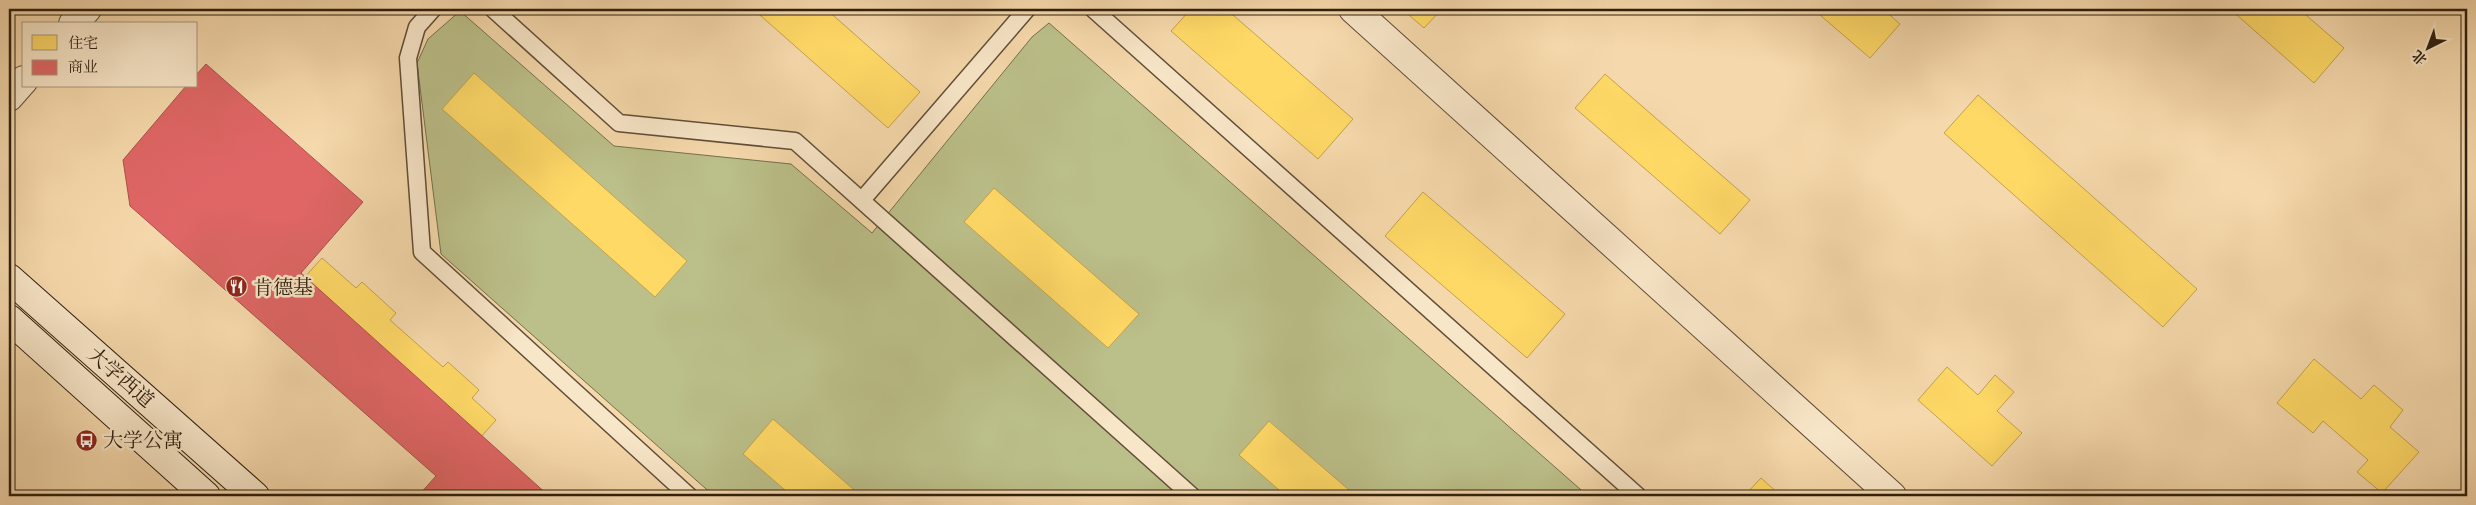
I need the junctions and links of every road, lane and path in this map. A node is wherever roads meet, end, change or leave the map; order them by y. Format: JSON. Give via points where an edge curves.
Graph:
{"nodes":[{"id":1,"x":87,"y":9,"type":"edge"},
{"id":2,"x":433,"y":9,"type":"edge"},
{"id":3,"x":493,"y":9,"type":"edge"},
{"id":4,"x":1027,"y":9,"type":"edge"},
{"id":5,"x":1093,"y":9,"type":"edge"},
{"id":6,"x":1353,"y":9,"type":"edge"},
{"id":7,"x":76,"y":22,"type":"edge"},
{"id":8,"x":22,"y":82,"type":"edge"},
{"id":9,"x":9,"y":97,"type":"edge"},
{"id":10,"x":862,"y":200,"type":"junction"},
{"id":11,"x":9,"y":278,"type":"edge"},
{"id":12,"x":9,"y":319,"type":"edge"},
{"id":13,"x":206,"y":496,"type":"edge"},
{"id":14,"x":255,"y":496,"type":"edge"},
{"id":15,"x":689,"y":496,"type":"edge"},
{"id":16,"x":1192,"y":496,"type":"edge"},
{"id":17,"x":1638,"y":496,"type":"edge"},
{"id":18,"x":1892,"y":496,"type":"edge"}],
"edges":[{"from":1,"to":7,"type":"street"},
{"from":2,"to":15,"type":"lane","via":[[417,27],[408,58],[422,252]]},
{"from":3,"to":10,"type":"lane","via":[[619,123],[795,142]]},
{"from":4,"to":10,"type":"lane"},
{"from":5,"to":17,"type":"lane"},
{"from":6,"to":18,"type":"street"},
{"from":8,"to":9,"type":"street"},
{"from":10,"to":16,"type":"lane"},
{"from":11,"to":14,"type":"street","name":"大学西道"},
{"from":12,"to":13,"type":"street","name":"大学西道"}]}
